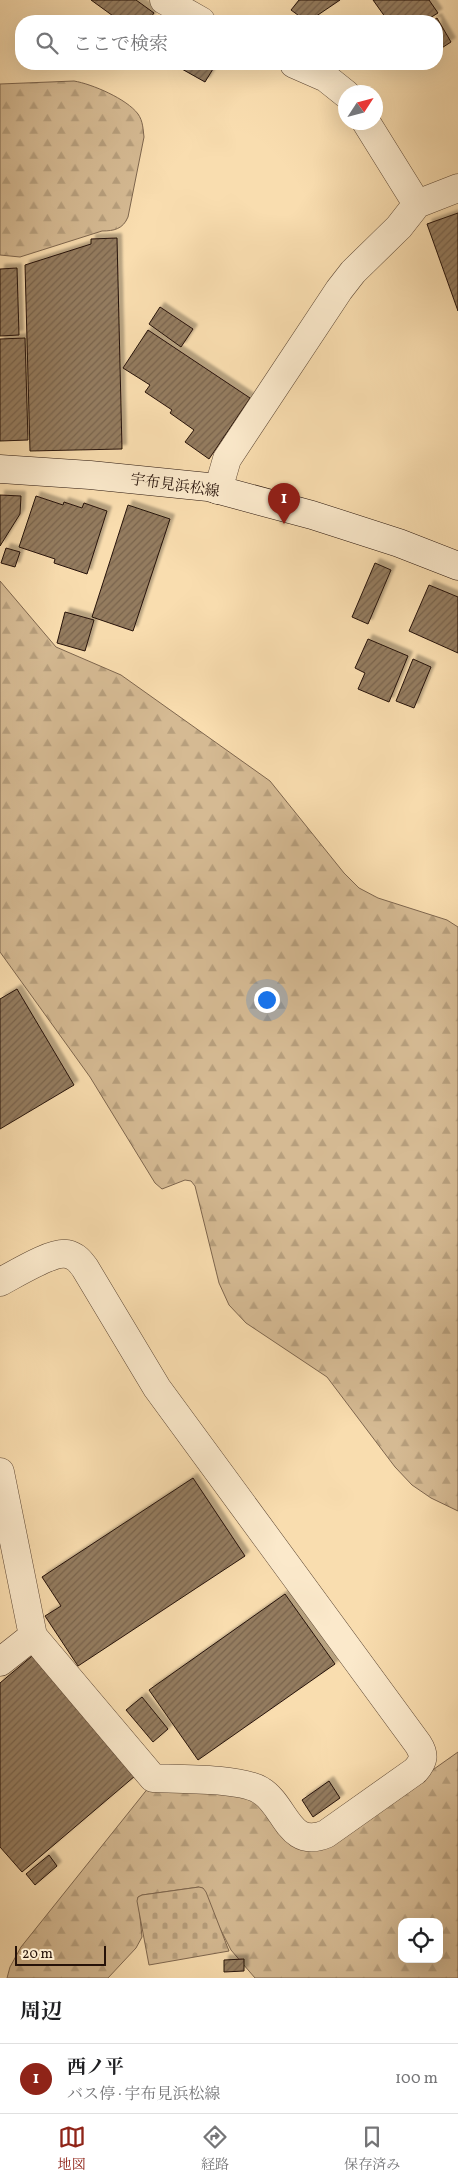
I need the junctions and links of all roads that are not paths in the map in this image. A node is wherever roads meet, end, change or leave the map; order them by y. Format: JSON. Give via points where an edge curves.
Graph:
{"nodes":[{"id":1,"x":164,"y":0,"type":"edge"},
{"id":2,"x":190,"y":15,"type":"edge"},
{"id":3,"x":308,"y":70,"type":"edge"},
{"id":4,"x":338,"y":88,"type":"edge"},
{"id":5,"x":371,"y":130,"type":"edge"},
{"id":6,"x":458,"y":188,"type":"edge"},
{"id":7,"x":417,"y":204,"type":"junction"},
{"id":8,"x":0,"y":469,"type":"edge"},
{"id":9,"x":218,"y":490,"type":"junction"},
{"id":10,"x":458,"y":566,"type":"edge"},
{"id":11,"x":0,"y":1282,"type":"edge"},
{"id":12,"x":0,"y":1472,"type":"edge"},
{"id":13,"x":33,"y":1636,"type":"junction"},
{"id":14,"x":0,"y":1662,"type":"edge"}],
"edges":[{"from":1,"to":2,"type":"street"},
{"from":3,"to":4,"type":"street"},
{"from":5,"to":7,"type":"street"},
{"from":6,"to":7,"type":"street"},
{"from":7,"to":9,"type":"street","via":[[399,227],[353,272],[325,310],[227,459]]},
{"from":8,"to":9,"type":"street","name":"宇布見浜松線","via":[[90,475]]},
{"from":9,"to":10,"type":"street","name":"宇布見浜松線","via":[[312,515]]},
{"from":11,"to":13,"type":"street","via":[[51,1256],[64,1254],[77,1258],[157,1388],[418,1744],[423,1753],[422,1763],[326,1834],[314,1839],[301,1836],[260,1790],[202,1779],[153,1778]]},
{"from":12,"to":13,"type":"street"},
{"from":13,"to":14,"type":"street"}]}
